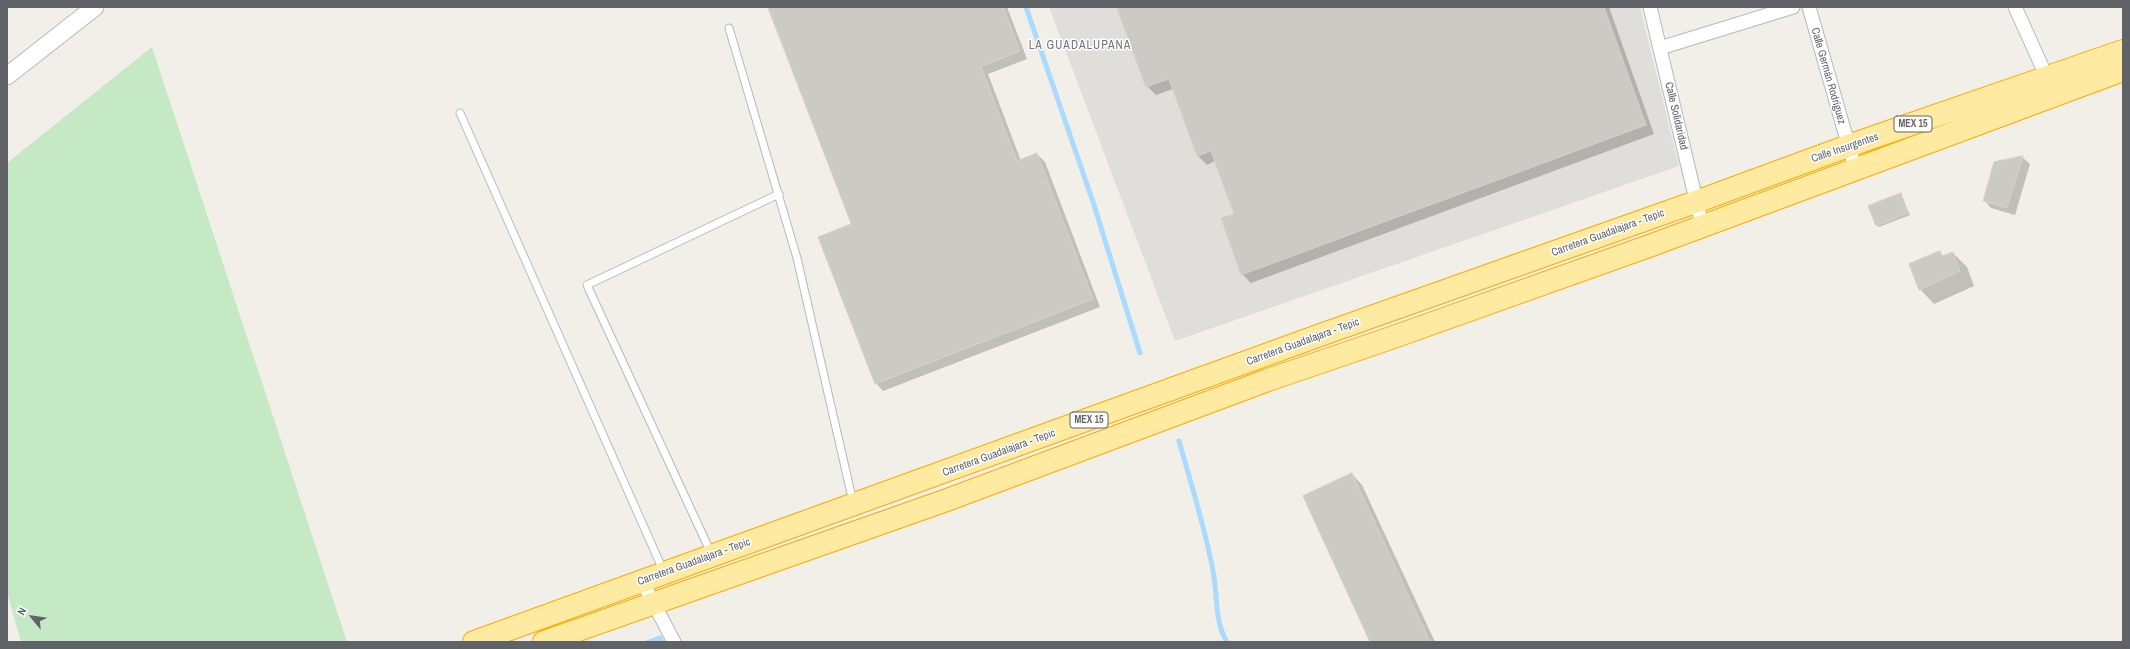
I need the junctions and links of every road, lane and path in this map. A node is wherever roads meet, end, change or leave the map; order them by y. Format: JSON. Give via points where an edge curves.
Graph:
{"nodes":[{"id":1,"x":96,"y":7,"type":"edge"},
{"id":2,"x":1650,"y":7,"type":"edge"},
{"id":3,"x":1793,"y":7,"type":"edge"},
{"id":4,"x":1809,"y":7,"type":"edge"},
{"id":5,"x":2015,"y":7,"type":"edge"},
{"id":6,"x":729,"y":28,"type":"dead end"},
{"id":7,"x":1660,"y":48,"type":"junction"},
{"id":8,"x":2123,"y":52,"type":"edge"},
{"id":9,"x":2123,"y":70,"type":"edge"},
{"id":10,"x":7,"y":76,"type":"edge"},
{"id":11,"x":2050,"y":86,"type":"junction"},
{"id":12,"x":460,"y":113,"type":"dead end"},
{"id":13,"x":1848,"y":146,"type":"junction"},
{"id":14,"x":1855,"y":168,"type":"junction"},
{"id":15,"x":779,"y":194,"type":"junction"},
{"id":16,"x":1700,"y":200,"type":"junction"},
{"id":17,"x":1706,"y":224,"type":"junction"},
{"id":18,"x":1262,"y":357,"type":"junction"},
{"id":19,"x":1268,"y":380,"type":"junction"},
{"id":20,"x":854,"y":505,"type":"junction"},
{"id":21,"x":712,"y":555,"type":"junction"},
{"id":22,"x":664,"y":572,"type":"junction"},
{"id":23,"x":642,"y":581,"type":"junction"},
{"id":24,"x":653,"y":603,"type":"junction"},
{"id":25,"x":474,"y":642,"type":"edge"},
{"id":26,"x":544,"y":642,"type":"edge"},
{"id":27,"x":674,"y":642,"type":"edge"}],
"edges":[{"from":1,"to":10,"type":"street"},
{"from":2,"to":7,"type":"street","name":"Calle Solidaridad"},
{"from":3,"to":7,"type":"street"},
{"from":4,"to":13,"type":"street","name":"Calle Germán Rodríguez"},
{"from":5,"to":11,"type":"street"},
{"from":6,"to":15,"type":"lane"},
{"from":7,"to":16,"type":"street","name":"Calle Solidaridad"},
{"from":8,"to":11,"type":"highway","name":"Calle Insurgentes","number":"MEX 15"},
{"from":9,"to":11,"type":"highway","name":"Calle Insurgentes","number":"MEX 15"},
{"from":11,"to":13,"type":"highway","name":"Calle Insurgentes","number":"MEX 15","via":[[1921,122]]},
{"from":11,"to":14,"type":"highway","name":"Calle Insurgentes","number":"MEX 15"},
{"from":12,"to":22,"type":"lane"},
{"from":13,"to":14,"type":"street","name":"Calle Germán Rodríguez"},
{"from":13,"to":16,"type":"highway","name":"Calle Insurgentes","number":"MEX 15"},
{"from":14,"to":17,"type":"highway","name":"Calle Insurgentes","number":"MEX 15"},
{"from":15,"to":20,"type":"lane"},
{"from":15,"to":21,"type":"lane","via":[[587,285]]},
{"from":16,"to":17,"type":"street","name":"Calle Solidaridad"},
{"from":16,"to":18,"type":"highway","name":"Carretera Guadalajara - Tepic","number":"MEX 15"},
{"from":17,"to":19,"type":"highway","number":"MEX 15"},
{"from":18,"to":19,"type":"highway"},
{"from":18,"to":20,"type":"highway","name":"Carretera Guadalajara - Tepic","number":"MEX 15"},
{"from":19,"to":24,"type":"highway","number":"MEX 15","via":[[947,500]]},
{"from":20,"to":21,"type":"highway","name":"Carretera Guadalajara - Tepic","number":"MEX 15"},
{"from":21,"to":22,"type":"highway","name":"Carretera Guadalajara - Tepic","number":"MEX 15"},
{"from":22,"to":23,"type":"highway","name":"Carretera Guadalajara - Tepic","number":"MEX 15"},
{"from":23,"to":24,"type":"street"},
{"from":23,"to":25,"type":"highway","name":"Carretera Guadalajara - Tepic","number":"MEX 15"},
{"from":24,"to":26,"type":"highway","number":"MEX 15"},
{"from":24,"to":27,"type":"street"}]}
